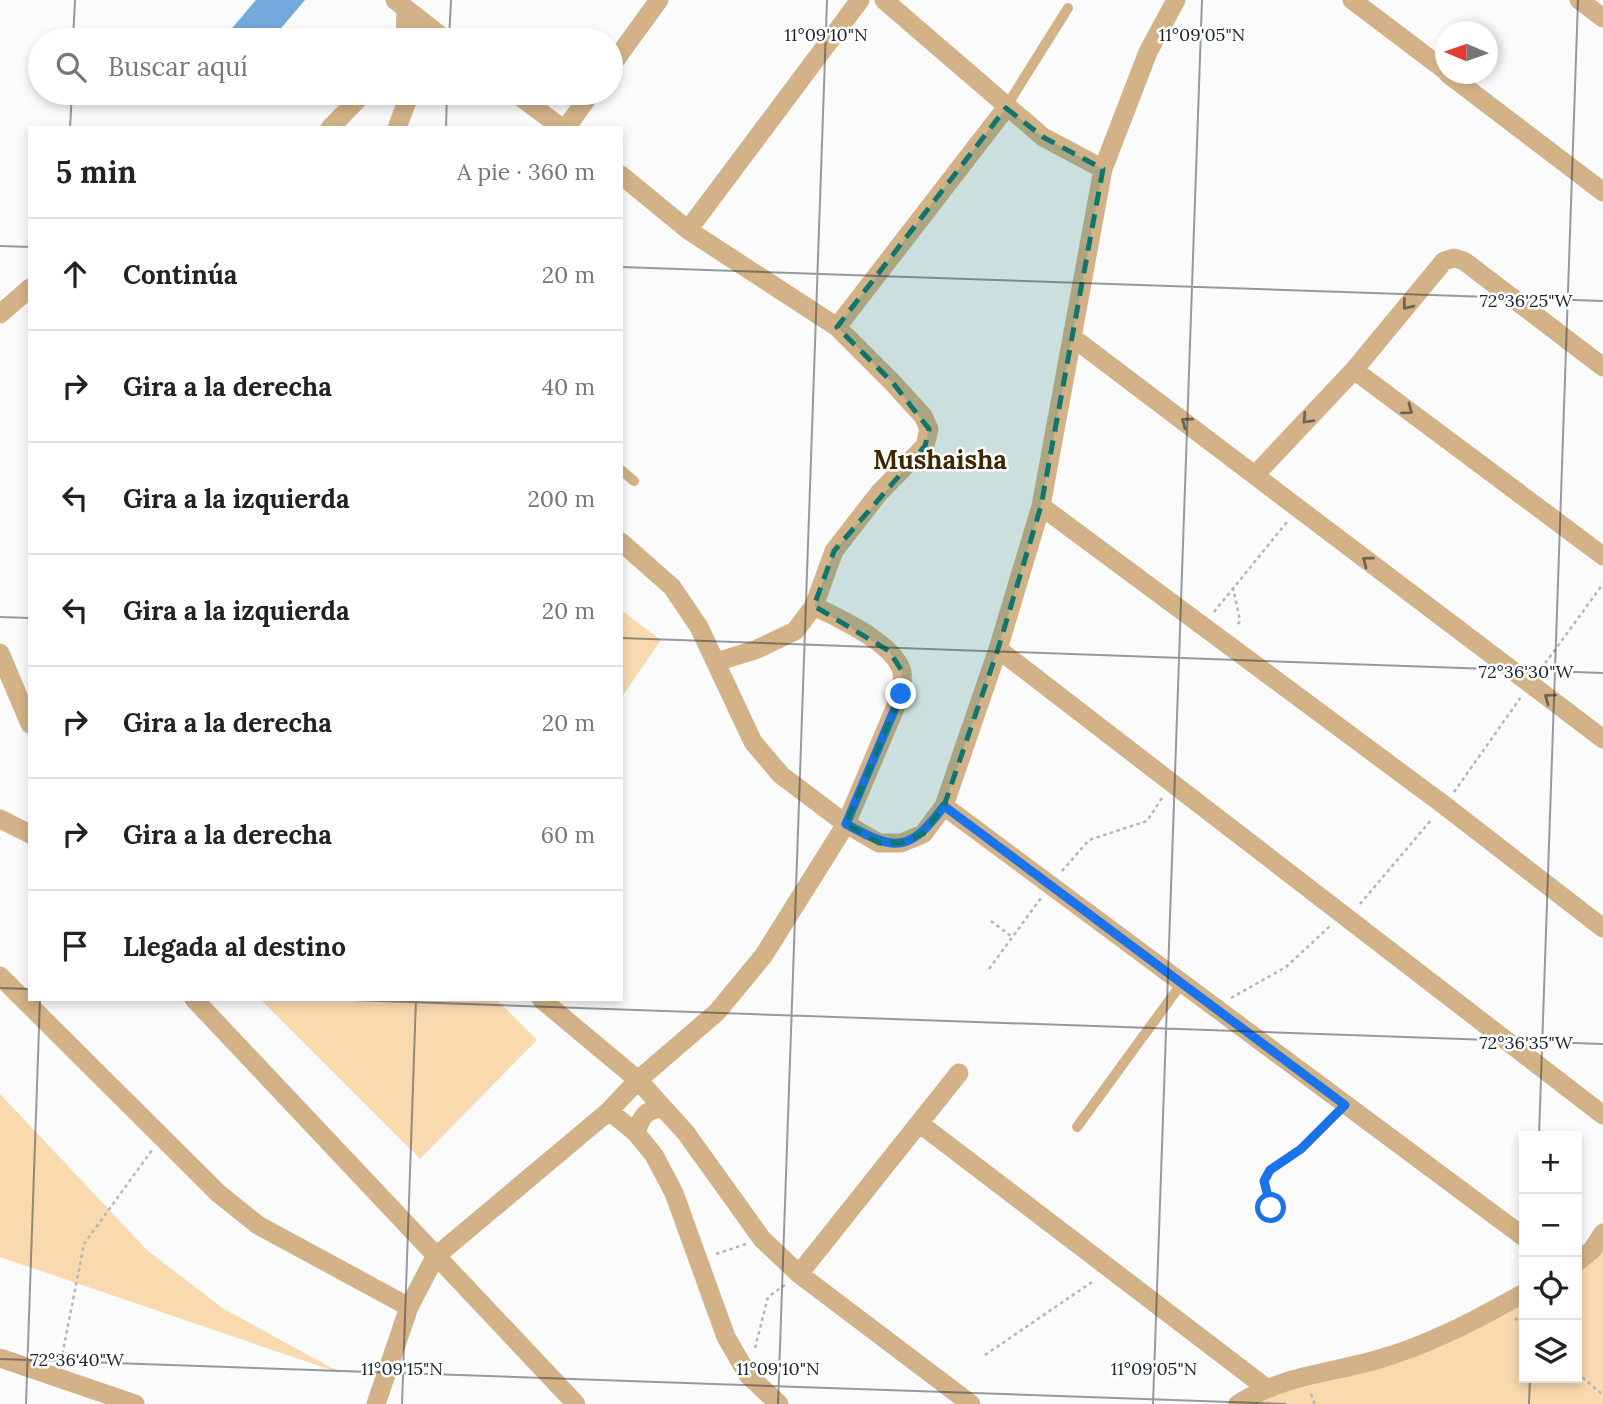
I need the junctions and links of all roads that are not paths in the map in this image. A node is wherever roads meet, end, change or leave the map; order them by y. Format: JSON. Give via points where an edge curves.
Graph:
{"nodes":[{"id":1,"x":659,"y":0,"type":"edge"},
{"id":2,"x":860,"y":0,"type":"edge"},
{"id":3,"x":884,"y":0,"type":"edge"},
{"id":4,"x":1176,"y":0,"type":"edge"},
{"id":5,"x":1352,"y":0,"type":"edge"},
{"id":6,"x":1579,"y":0,"type":"edge"},
{"id":7,"x":400,"y":5,"type":"edge"},
{"id":8,"x":1068,"y":8,"type":"dead end"},
{"id":9,"x":1603,"y":18,"type":"edge"},
{"id":10,"x":403,"y":28,"type":"edge"},
{"id":11,"x":430,"y":28,"type":"edge"},
{"id":12,"x":623,"y":50,"type":"edge"},
{"id":13,"x":1435,"y":63,"type":"edge"},
{"id":14,"x":1463,"y":84,"type":"edge"},
{"id":15,"x":352,"y":105,"type":"edge"},
{"id":16,"x":406,"y":105,"type":"edge"},
{"id":17,"x":532,"y":105,"type":"edge"},
{"id":18,"x":582,"y":105,"type":"edge"},
{"id":19,"x":1006,"y":108,"type":"junction"},
{"id":20,"x":332,"y":126,"type":"edge"},
{"id":21,"x":398,"y":126,"type":"edge"},
{"id":22,"x":561,"y":126,"type":"edge"},
{"id":23,"x":566,"y":126,"type":"edge"},
{"id":24,"x":1103,"y":169,"type":"junction"},
{"id":25,"x":623,"y":177,"type":"edge"},
{"id":26,"x":1603,"y":192,"type":"edge"},
{"id":27,"x":688,"y":230,"type":"junction"},
{"id":28,"x":28,"y":290,"type":"edge"},
{"id":29,"x":0,"y":314,"type":"edge"},
{"id":30,"x":836,"y":327,"type":"junction"},
{"id":31,"x":1072,"y":337,"type":"junction"},
{"id":32,"x":1603,"y":367,"type":"edge"},
{"id":33,"x":1354,"y":370,"type":"junction"},
{"id":34,"x":623,"y":472,"type":"edge"},
{"id":35,"x":1256,"y":474,"type":"junction"},
{"id":36,"x":634,"y":481,"type":"dead end"},
{"id":37,"x":1041,"y":506,"type":"junction"},
{"id":38,"x":623,"y":544,"type":"edge"},
{"id":39,"x":1603,"y":556,"type":"edge"},
{"id":40,"x":814,"y":606,"type":"junction"},
{"id":41,"x":999,"y":649,"type":"junction"},
{"id":42,"x":0,"y":653,"type":"edge"},
{"id":43,"x":716,"y":662,"type":"junction"},
{"id":44,"x":28,"y":719,"type":"edge"},
{"id":45,"x":1603,"y":739,"type":"edge"},
{"id":46,"x":944,"y":806,"type":"junction"},
{"id":47,"x":0,"y":819,"type":"edge"},
{"id":48,"x":846,"y":824,"type":"junction"},
{"id":49,"x":28,"y":833,"type":"edge"},
{"id":50,"x":1603,"y":928,"type":"edge"},
{"id":51,"x":0,"y":976,"type":"edge"},
{"id":52,"x":1182,"y":983,"type":"junction"},
{"id":53,"x":196,"y":1001,"type":"edge"},
{"id":54,"x":543,"y":1001,"type":"edge"},
{"id":55,"x":959,"y":1073,"type":"dead end"},
{"id":56,"x":638,"y":1080,"type":"junction"},
{"id":57,"x":662,"y":1108,"type":"junction"},
{"id":58,"x":609,"y":1111,"type":"junction"},
{"id":59,"x":1603,"y":1115,"type":"edge"},
{"id":60,"x":919,"y":1123,"type":"junction"},
{"id":61,"x":1076,"y":1127,"type":"dead end"},
{"id":62,"x":636,"y":1133,"type":"junction"},
{"id":63,"x":1519,"y":1233,"type":"edge"},
{"id":64,"x":1603,"y":1233,"type":"edge"},
{"id":65,"x":435,"y":1257,"type":"junction"},
{"id":66,"x":1582,"y":1258,"type":"edge"},
{"id":67,"x":799,"y":1274,"type":"junction"},
{"id":68,"x":1519,"y":1296,"type":"edge"},
{"id":69,"x":409,"y":1307,"type":"junction"},
{"id":70,"x":0,"y":1358,"type":"edge"},
{"id":71,"x":1265,"y":1387,"type":"junction"},
{"id":72,"x":135,"y":1404,"type":"edge"},
{"id":73,"x":376,"y":1404,"type":"edge"},
{"id":74,"x":576,"y":1404,"type":"edge"},
{"id":75,"x":779,"y":1404,"type":"edge"},
{"id":76,"x":971,"y":1404,"type":"edge"},
{"id":77,"x":1238,"y":1404,"type":"edge"}],
"edges":[{"from":1,"to":12,"type":"street"},
{"from":2,"to":27,"type":"street"},
{"from":3,"to":19,"type":"street"},
{"from":4,"to":24,"type":"street","via":[[1148,52]]},
{"from":5,"to":13,"type":"street"},
{"from":6,"to":9,"type":"street"},
{"from":7,"to":10,"type":"street"},
{"from":7,"to":11,"type":"street"},
{"from":8,"to":19,"type":"lane"},
{"from":14,"to":26,"type":"street"},
{"from":15,"to":20,"type":"street"},
{"from":16,"to":21,"type":"street"},
{"from":17,"to":22,"type":"street"},
{"from":18,"to":23,"type":"street"},
{"from":19,"to":24,"type":"street","via":[[1043,138]]},
{"from":19,"to":30,"type":"street"},
{"from":24,"to":31,"type":"street"},
{"from":25,"to":27,"type":"street"},
{"from":27,"to":30,"type":"street"},
{"from":28,"to":29,"type":"street"},
{"from":30,"to":40,"type":"street","via":[[923,416],[929,437],[834,551]]},
{"from":35,"to":31,"type":"street","one_way":true},
{"from":31,"to":37,"type":"street"},
{"from":32,"to":33,"type":"street","one_way":true,"via":[[1480,272],[1454,258],[1435,269]]},
{"from":33,"to":35,"type":"street","one_way":true},
{"from":33,"to":39,"type":"street","one_way":true},
{"from":34,"to":36,"type":"lane"},
{"from":45,"to":35,"type":"street","one_way":true},
{"from":37,"to":41,"type":"street"},
{"from":37,"to":50,"type":"street"},
{"from":38,"to":43,"type":"street","via":[[672,587]]},
{"from":40,"to":43,"type":"street","via":[[789,634]]},
{"from":40,"to":48,"type":"street","via":[[889,651],[902,671],[901,694]]},
{"from":41,"to":46,"type":"street"},
{"from":41,"to":59,"type":"street"},
{"from":42,"to":44,"type":"street"},
{"from":43,"to":48,"type":"street","via":[[753,741],[781,775]]},
{"from":46,"to":48,"type":"street","via":[[923,834],[901,844],[879,843]]},
{"from":46,"to":52,"type":"street"},
{"from":47,"to":49,"type":"street"},
{"from":48,"to":56,"type":"street","via":[[764,955],[717,1012]]},
{"from":51,"to":69,"type":"street","via":[[218,1193],[258,1225]]},
{"from":52,"to":61,"type":"lane"},
{"from":52,"to":63,"type":"street"},
{"from":53,"to":65,"type":"street"},
{"from":54,"to":56,"type":"street"},
{"from":55,"to":60,"type":"street"},
{"from":56,"to":57,"type":"street"},
{"from":56,"to":58,"type":"street"},
{"from":57,"to":62,"type":"street","via":[[650,1109],[640,1118]]},
{"from":57,"to":67,"type":"street","via":[[686,1133],[762,1239]]},
{"from":58,"to":62,"type":"street"},
{"from":58,"to":65,"type":"street"},
{"from":60,"to":67,"type":"street"},
{"from":60,"to":71,"type":"street"},
{"from":62,"to":75,"type":"street","via":[[674,1193],[726,1337],[748,1375]]},
{"from":64,"to":66,"type":"street"},
{"from":65,"to":69,"type":"street"},
{"from":65,"to":74,"type":"street"},
{"from":67,"to":76,"type":"street"},
{"from":68,"to":71,"type":"street","via":[[1433,1342]]},
{"from":69,"to":73,"type":"street"},
{"from":70,"to":72,"type":"street"},
{"from":71,"to":77,"type":"street"}]}
